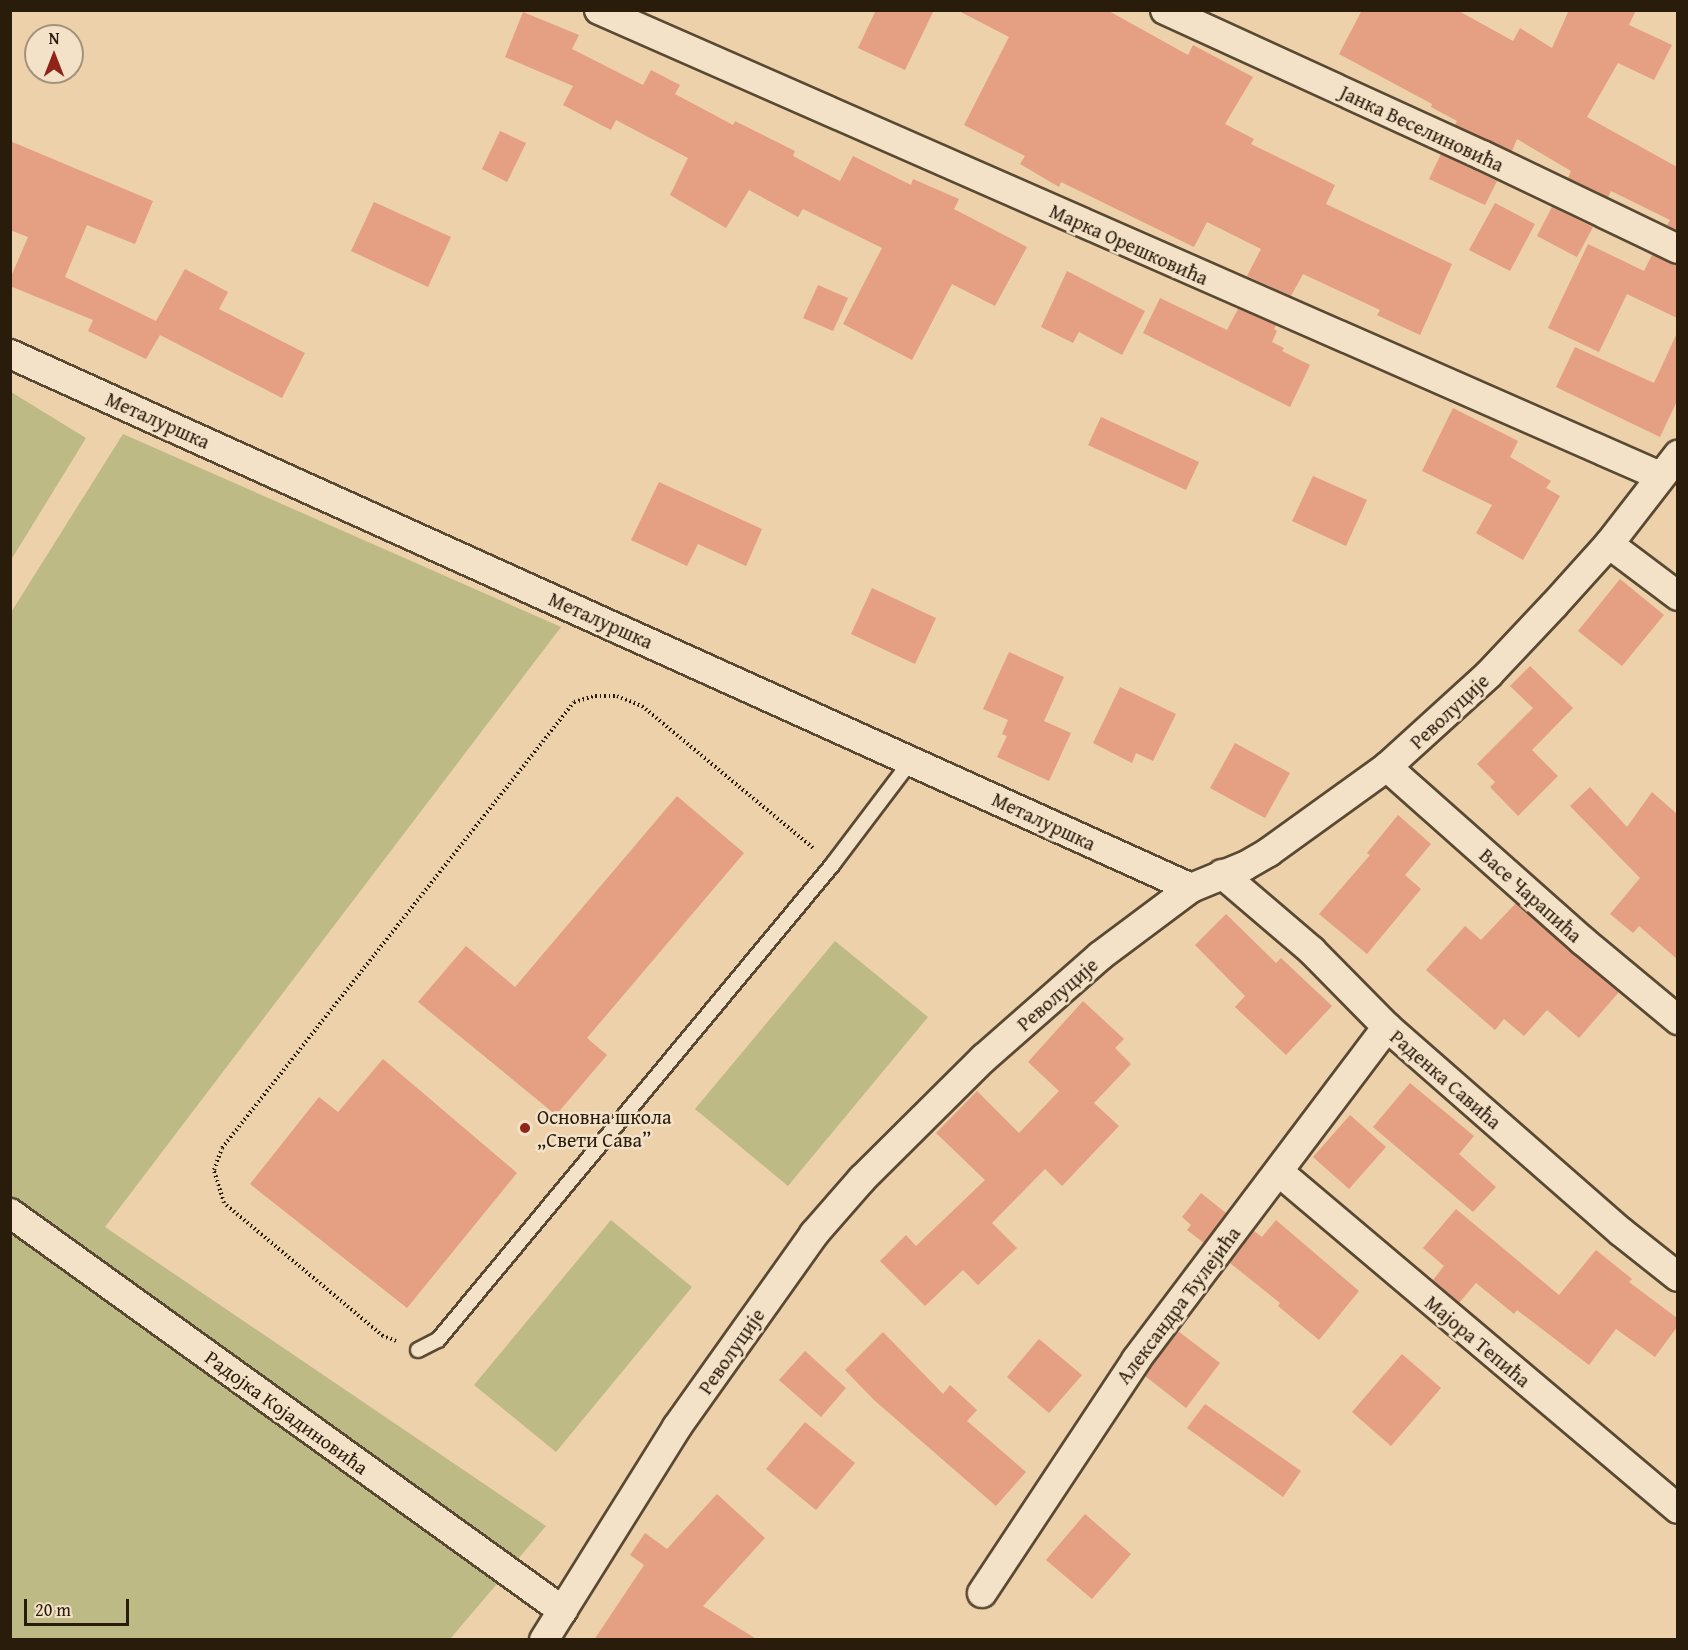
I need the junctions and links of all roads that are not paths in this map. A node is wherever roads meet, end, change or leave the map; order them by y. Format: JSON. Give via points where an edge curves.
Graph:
{"nodes":[{"id":1,"x":599,"y":10,"type":"edge"},
{"id":2,"x":1165,"y":10,"type":"edge"},
{"id":3,"x":1677,"y":249,"type":"edge"},
{"id":4,"x":10,"y":354,"type":"edge"},
{"id":5,"x":1669,"y":466,"type":"edge"},
{"id":6,"x":1609,"y":544,"type":"junction"},
{"id":7,"x":1677,"y":596,"type":"edge"},
{"id":8,"x":911,"y":761,"type":"junction"},
{"id":9,"x":1388,"y":767,"type":"junction"},
{"id":10,"x":1222,"y":874,"type":"junction"},
{"id":11,"x":1191,"y":888,"type":"junction"},
{"id":12,"x":1677,"y":1020,"type":"edge"},
{"id":13,"x":1387,"y":1027,"type":"junction"},
{"id":14,"x":1279,"y":1172,"type":"junction"},
{"id":15,"x":10,"y":1213,"type":"edge"},
{"id":16,"x":1677,"y":1276,"type":"edge"},
{"id":17,"x":417,"y":1350,"type":"road end"},
{"id":18,"x":1677,"y":1509,"type":"edge"},
{"id":19,"x":982,"y":1593,"type":"dead end"},
{"id":20,"x":563,"y":1611,"type":"junction"},
{"id":21,"x":544,"y":1640,"type":"edge"}],
"edges":[{"from":1,"to":5,"type":"street","name":"Марка Орешковића"},
{"from":2,"to":3,"type":"street","name":"Јанка Веселиновића"},
{"from":4,"to":8,"type":"street","name":"Металуршка"},
{"from":5,"to":6,"type":"street","name":"Револуције"},
{"from":6,"to":7,"type":"street"},
{"from":6,"to":9,"type":"street","name":"Револуције","via":[[1488,675]]},
{"from":8,"to":11,"type":"street","name":"Металуршка"},
{"from":8,"to":17,"type":"lane","via":[[833,864],[438,1340]]},
{"from":9,"to":10,"type":"street","name":"Револуције","via":[[1269,852]]},
{"from":9,"to":12,"type":"street","name":"Васе Чарапића"},
{"from":10,"to":11,"type":"street","name":"Револуције"},
{"from":10,"to":13,"type":"street","name":"Раденка Савића","via":[[1312,951]]},
{"from":11,"to":20,"type":"street","name":"Револуције","via":[[1100,956],[984,1058],[925,1114],[821,1226],[677,1427]]},
{"from":13,"to":14,"type":"street","name":"Александра Ђулејића"},
{"from":13,"to":16,"type":"street","name":"Раденка Савића"},
{"from":14,"to":18,"type":"street","name":"Мајора Тепића"},
{"from":14,"to":19,"type":"street","name":"Александра Ђулејића","via":[[1136,1360]]},
{"from":15,"to":20,"type":"street","name":"Радојка Којадиновића"},
{"from":20,"to":21,"type":"street","name":"Револуције"}]}
